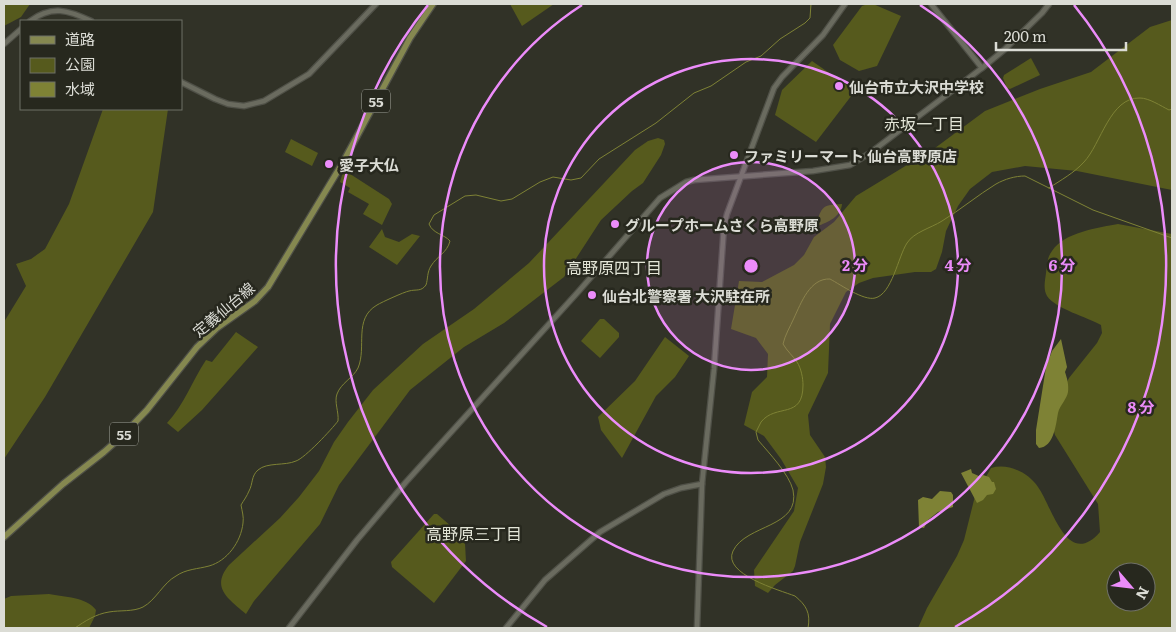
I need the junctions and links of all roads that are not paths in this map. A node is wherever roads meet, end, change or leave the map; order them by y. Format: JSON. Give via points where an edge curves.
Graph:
{"nodes":[{"id":1,"x":376,"y":4,"type":"edge"},
{"id":2,"x":433,"y":4,"type":"edge"},
{"id":3,"x":845,"y":4,"type":"edge"},
{"id":4,"x":931,"y":4,"type":"edge"},
{"id":5,"x":1049,"y":4,"type":"edge"},
{"id":6,"x":32,"y":20,"type":"edge"},
{"id":7,"x":89,"y":20,"type":"edge"},
{"id":8,"x":20,"y":30,"type":"edge"},
{"id":9,"x":4,"y":44,"type":"edge"},
{"id":10,"x":982,"y":68,"type":"junction"},
{"id":11,"x":182,"y":82,"type":"edge"},
{"id":12,"x":742,"y":176,"type":"junction"},
{"id":13,"x":702,"y":484,"type":"junction"},
{"id":14,"x":4,"y":537,"type":"edge"},
{"id":15,"x":289,"y":628,"type":"edge"},
{"id":16,"x":506,"y":628,"type":"edge"},
{"id":17,"x":697,"y":628,"type":"edge"}],
"edges":[{"from":1,"to":11,"type":"street","via":[[309,74],[264,101],[236,106]]},
{"from":2,"to":14,"type":"main road","name":"定義仙台線","number":"55","via":[[410,38],[342,164],[268,287],[197,347],[122,436]]},
{"from":3,"to":12,"type":"street","via":[[823,35],[774,88]]},
{"from":4,"to":10,"type":"street"},
{"from":5,"to":10,"type":"street"},
{"from":6,"to":7,"type":"street","via":[[43,13],[61,10]]},
{"from":8,"to":9,"type":"street"},
{"from":10,"to":12,"type":"street","via":[[850,165]]},
{"from":12,"to":13,"type":"street","via":[[724,226]]},
{"from":12,"to":15,"type":"street","via":[[686,182],[660,198],[406,482]]},
{"from":13,"to":16,"type":"street","via":[[664,494],[600,532],[544,580]]},
{"from":13,"to":17,"type":"street"}]}
